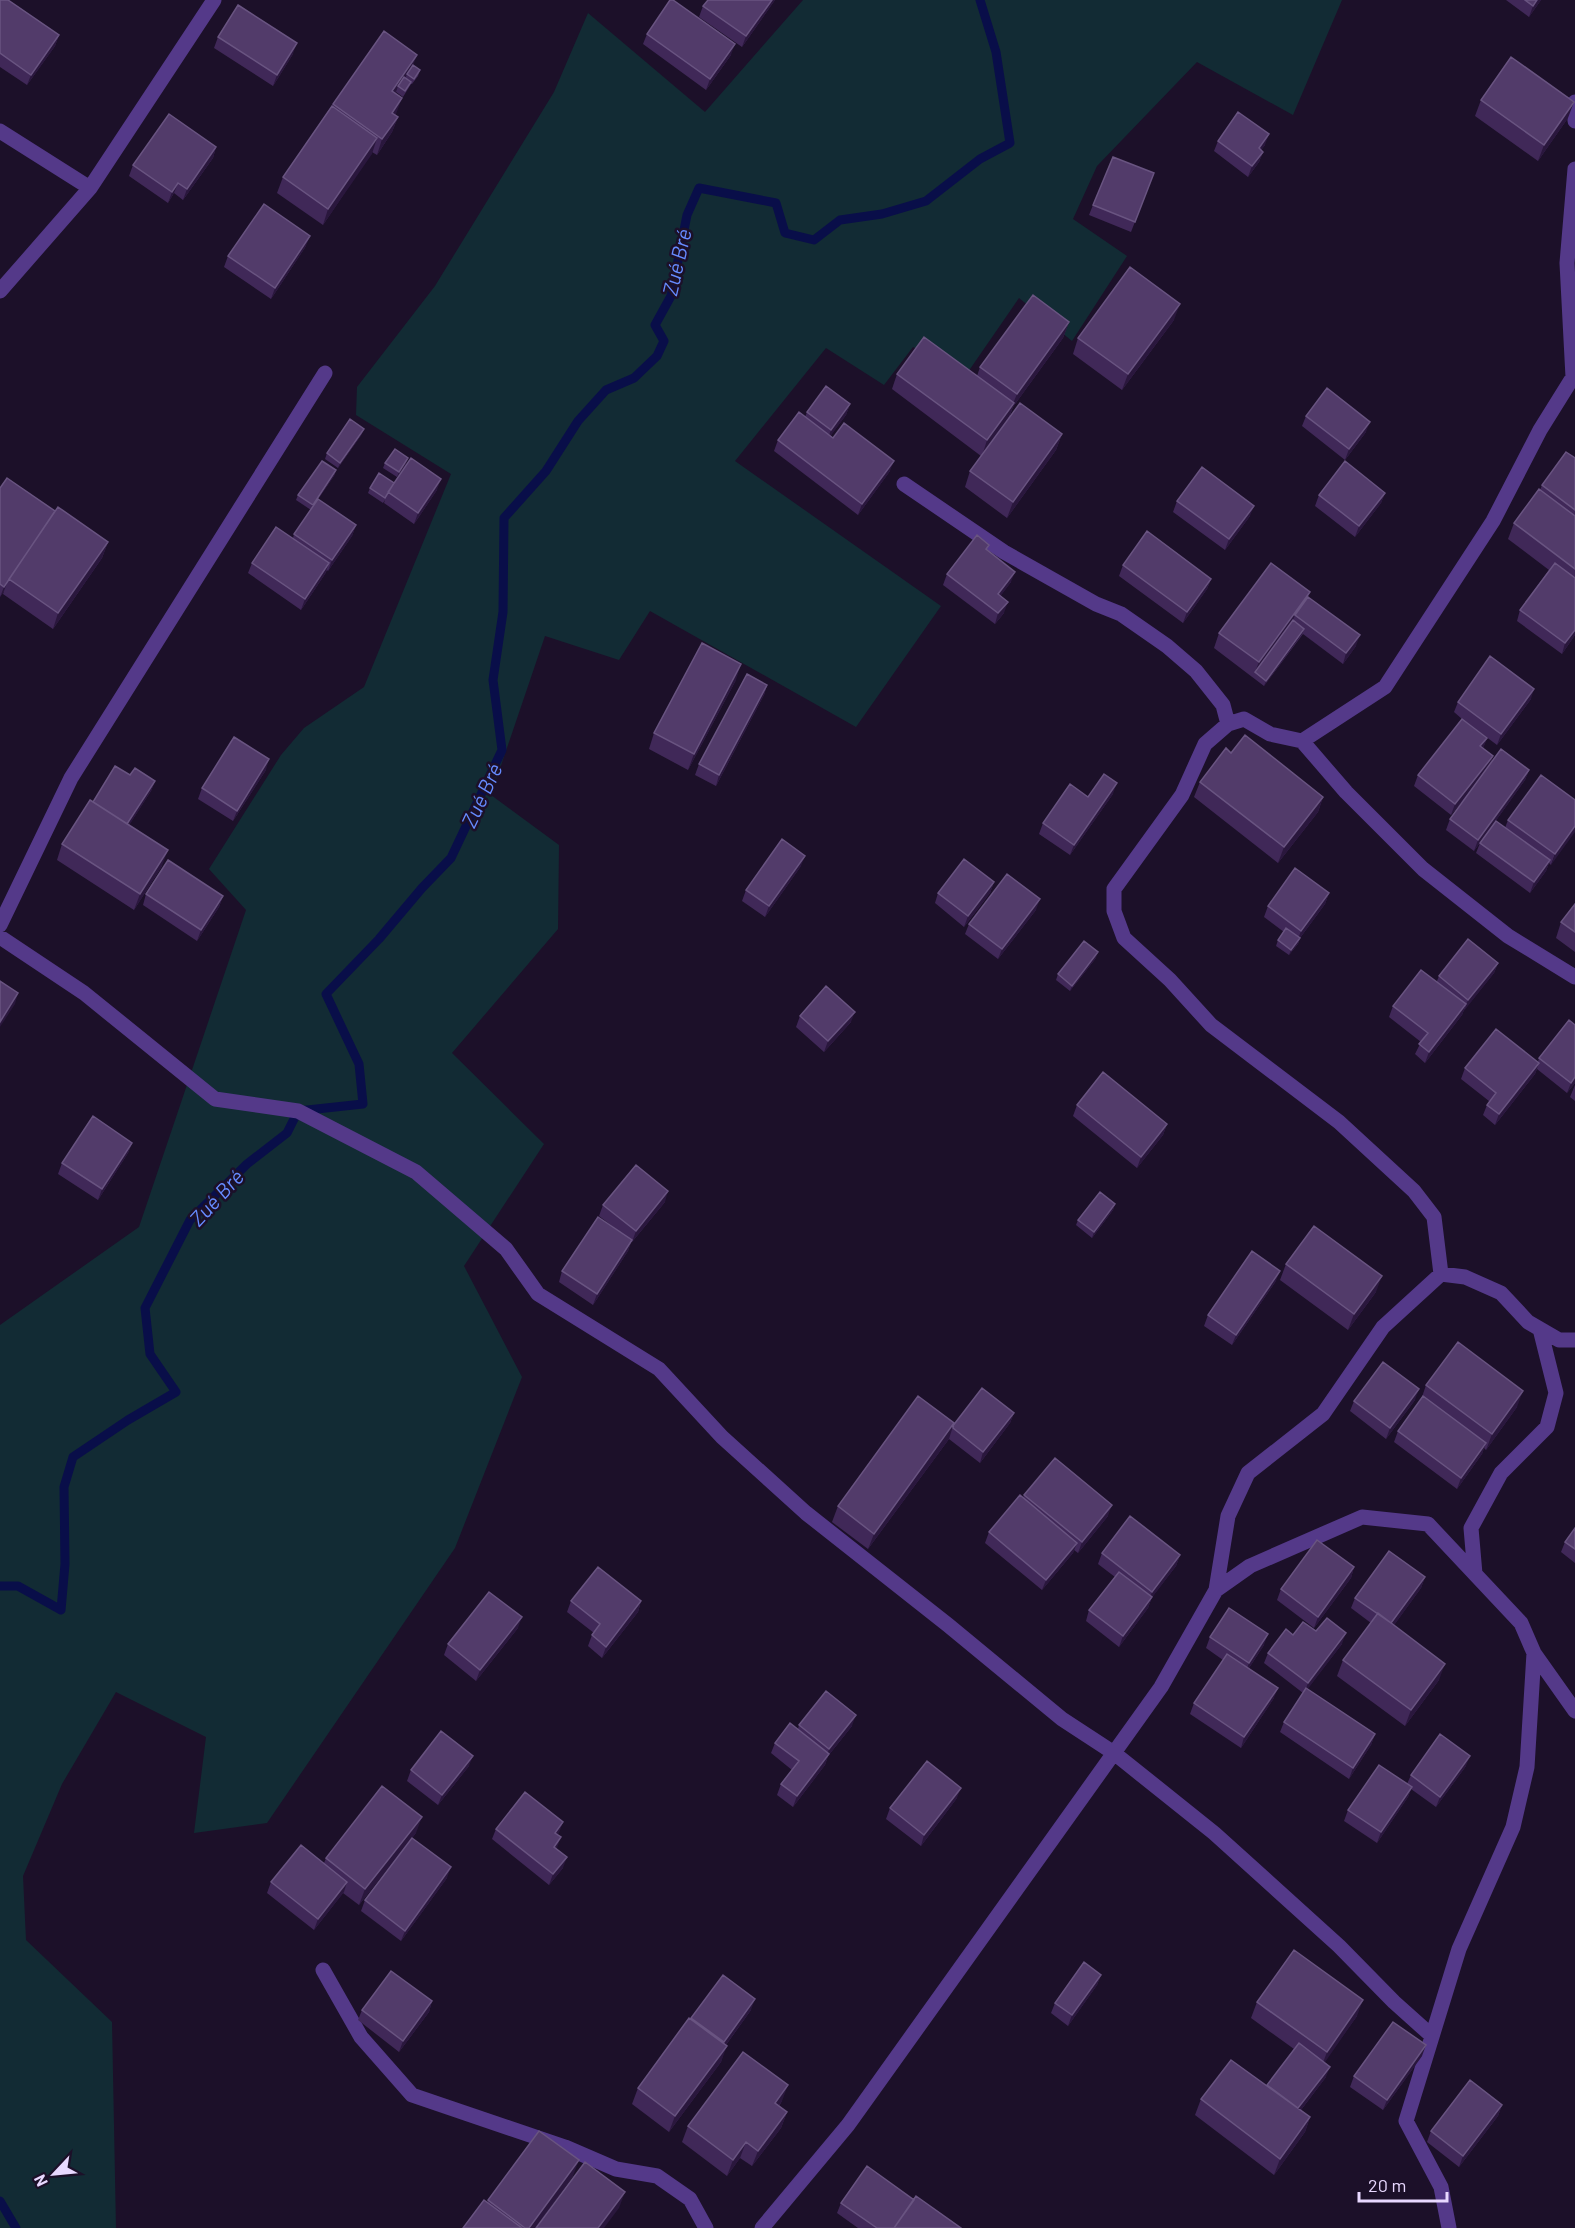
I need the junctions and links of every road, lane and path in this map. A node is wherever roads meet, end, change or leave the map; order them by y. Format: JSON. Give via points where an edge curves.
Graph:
{"nodes":[{"id":1,"x":214,"y":0,"type":"edge"},
{"id":2,"x":1575,"y":102,"type":"edge"},
{"id":3,"x":1575,"y":120,"type":"edge"},
{"id":4,"x":0,"y":131,"type":"edge"},
{"id":5,"x":1575,"y":169,"type":"edge"},
{"id":6,"x":90,"y":188,"type":"junction"},
{"id":7,"x":0,"y":291,"type":"edge"},
{"id":8,"x":325,"y":373,"type":"dead end"},
{"id":9,"x":904,"y":484,"type":"dead end"},
{"id":10,"x":1228,"y":724,"type":"junction"},
{"id":11,"x":1302,"y":741,"type":"junction"},
{"id":12,"x":0,"y":925,"type":"edge"},
{"id":13,"x":0,"y":938,"type":"edge"},
{"id":14,"x":1575,"y":977,"type":"edge"},
{"id":15,"x":1441,"y":1274,"type":"junction"},
{"id":16,"x":1540,"y":1329,"type":"junction"},
{"id":17,"x":1575,"y":1340,"type":"edge"},
{"id":18,"x":1475,"y":1574,"type":"junction"},
{"id":19,"x":1216,"y":1590,"type":"junction"},
{"id":20,"x":1534,"y":1653,"type":"junction"},
{"id":21,"x":1575,"y":1711,"type":"edge"},
{"id":22,"x":1114,"y":1754,"type":"junction"},
{"id":23,"x":323,"y":1970,"type":"dead end"},
{"id":24,"x":1432,"y":2036,"type":"junction"},
{"id":25,"x":706,"y":2228,"type":"edge"},
{"id":26,"x":762,"y":2228,"type":"edge"},
{"id":27,"x":1449,"y":2228,"type":"edge"}],
"edges":[{"from":1,"to":6,"type":"street"},
{"from":2,"to":3,"type":"street"},
{"from":4,"to":6,"type":"street"},
{"from":5,"to":11,"type":"street","via":[[1567,263],[1573,377],[1540,430],[1493,521],[1385,687]]},
{"from":6,"to":7,"type":"street"},
{"from":8,"to":12,"type":"street","via":[[71,778]]},
{"from":9,"to":10,"type":"street","via":[[1004,552],[1121,614],[1167,646],[1196,671],[1223,705]]},
{"from":10,"to":11,"type":"street","via":[[1244,719],[1270,734]]},
{"from":10,"to":15,"type":"street","via":[[1205,744],[1182,795],[1114,889],[1114,911],[1124,938],[1211,1025],[1339,1122],[1414,1191],[1434,1217]]},
{"from":11,"to":14,"type":"street","via":[[1346,792],[1423,869],[1508,936]]},
{"from":13,"to":22,"type":"street","via":[[84,993],[215,1099],[298,1111],[416,1172],[506,1249],[538,1294],[658,1369],[722,1437],[806,1513],[1062,1719]]},
{"from":15,"to":16,"type":"street","via":[[1466,1277],[1501,1293]]},
{"from":15,"to":19,"type":"street","via":[[1383,1327],[1323,1414],[1248,1473],[1228,1516]]},
{"from":16,"to":17,"type":"street","via":[[1559,1340]]},
{"from":16,"to":18,"type":"street","via":[[1556,1393],[1547,1427],[1501,1473],[1471,1528]]},
{"from":18,"to":19,"type":"street","via":[[1428,1524],[1362,1517],[1250,1566]]},
{"from":18,"to":20,"type":"street","via":[[1521,1623]]},
{"from":19,"to":22,"type":"street","via":[[1161,1687]]},
{"from":20,"to":21,"type":"street"},
{"from":20,"to":24,"type":"street","via":[[1527,1767],[1513,1827],[1459,1949]]},
{"from":22,"to":24,"type":"street","via":[[1214,1833]]},
{"from":22,"to":26,"type":"street","via":[[848,2125]]},
{"from":23,"to":25,"type":"street","via":[[361,2037],[412,2095],[565,2147],[616,2169],[657,2176],[690,2199]]},
{"from":24,"to":27,"type":"street","via":[[1406,2121],[1440,2187]]}]}
